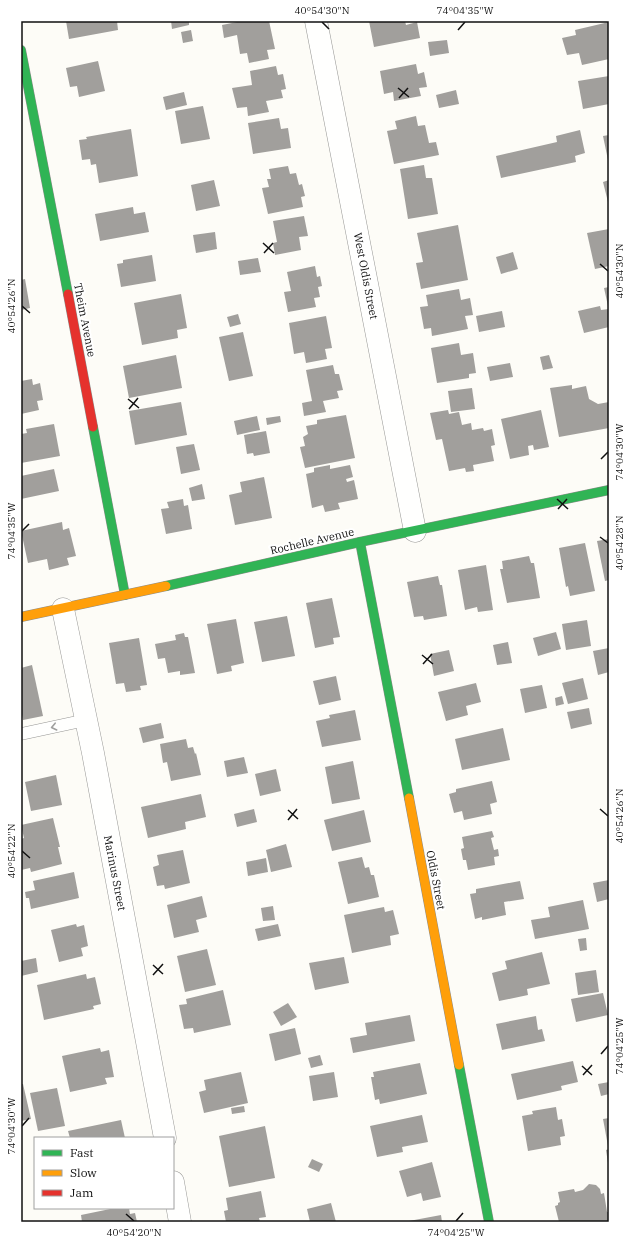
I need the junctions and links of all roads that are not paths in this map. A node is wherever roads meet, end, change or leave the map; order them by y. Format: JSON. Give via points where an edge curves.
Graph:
{"nodes":[{"id":1,"x":316,"y":21,"type":"edge"},
{"id":2,"x":21,"y":50,"type":"edge"},
{"id":3,"x":609,"y":490,"type":"edge"},
{"id":4,"x":415,"y":531,"type":"junction"},
{"id":5,"x":360,"y":542,"type":"junction"},
{"id":6,"x":125,"y":595,"type":"junction"},
{"id":7,"x":63,"y":609,"type":"junction"},
{"id":8,"x":21,"y":618,"type":"edge"},
{"id":9,"x":86,"y":720,"type":"junction"},
{"id":10,"x":21,"y":734,"type":"edge"},
{"id":11,"x":165,"y":1137,"type":"edge"},
{"id":12,"x":174,"y":1188,"type":"edge"},
{"id":13,"x":180,"y":1222,"type":"edge"},
{"id":14,"x":489,"y":1222,"type":"edge"}],
"edges":[{"from":1,"to":4,"type":"street","name":"West Oldis Street"},
{"from":2,"to":6,"type":"street","name":"Theim Avenue"},
{"from":3,"to":4,"type":"street","name":"Rochelle Avenue"},
{"from":4,"to":5,"type":"street","name":"Rochelle Avenue"},
{"from":5,"to":6,"type":"street","name":"Rochelle Avenue"},
{"from":5,"to":14,"type":"street","name":"Oldis Street"},
{"from":6,"to":7,"type":"street","name":"Rochelle Avenue"},
{"from":7,"to":8,"type":"street","name":"Rochelle Avenue"},
{"from":7,"to":9,"type":"street","name":"Marinus Street"},
{"from":9,"to":10,"type":"lane","one_way":true},
{"from":9,"to":11,"type":"street","name":"Marinus Street"},
{"from":12,"to":13,"type":"street"}]}
